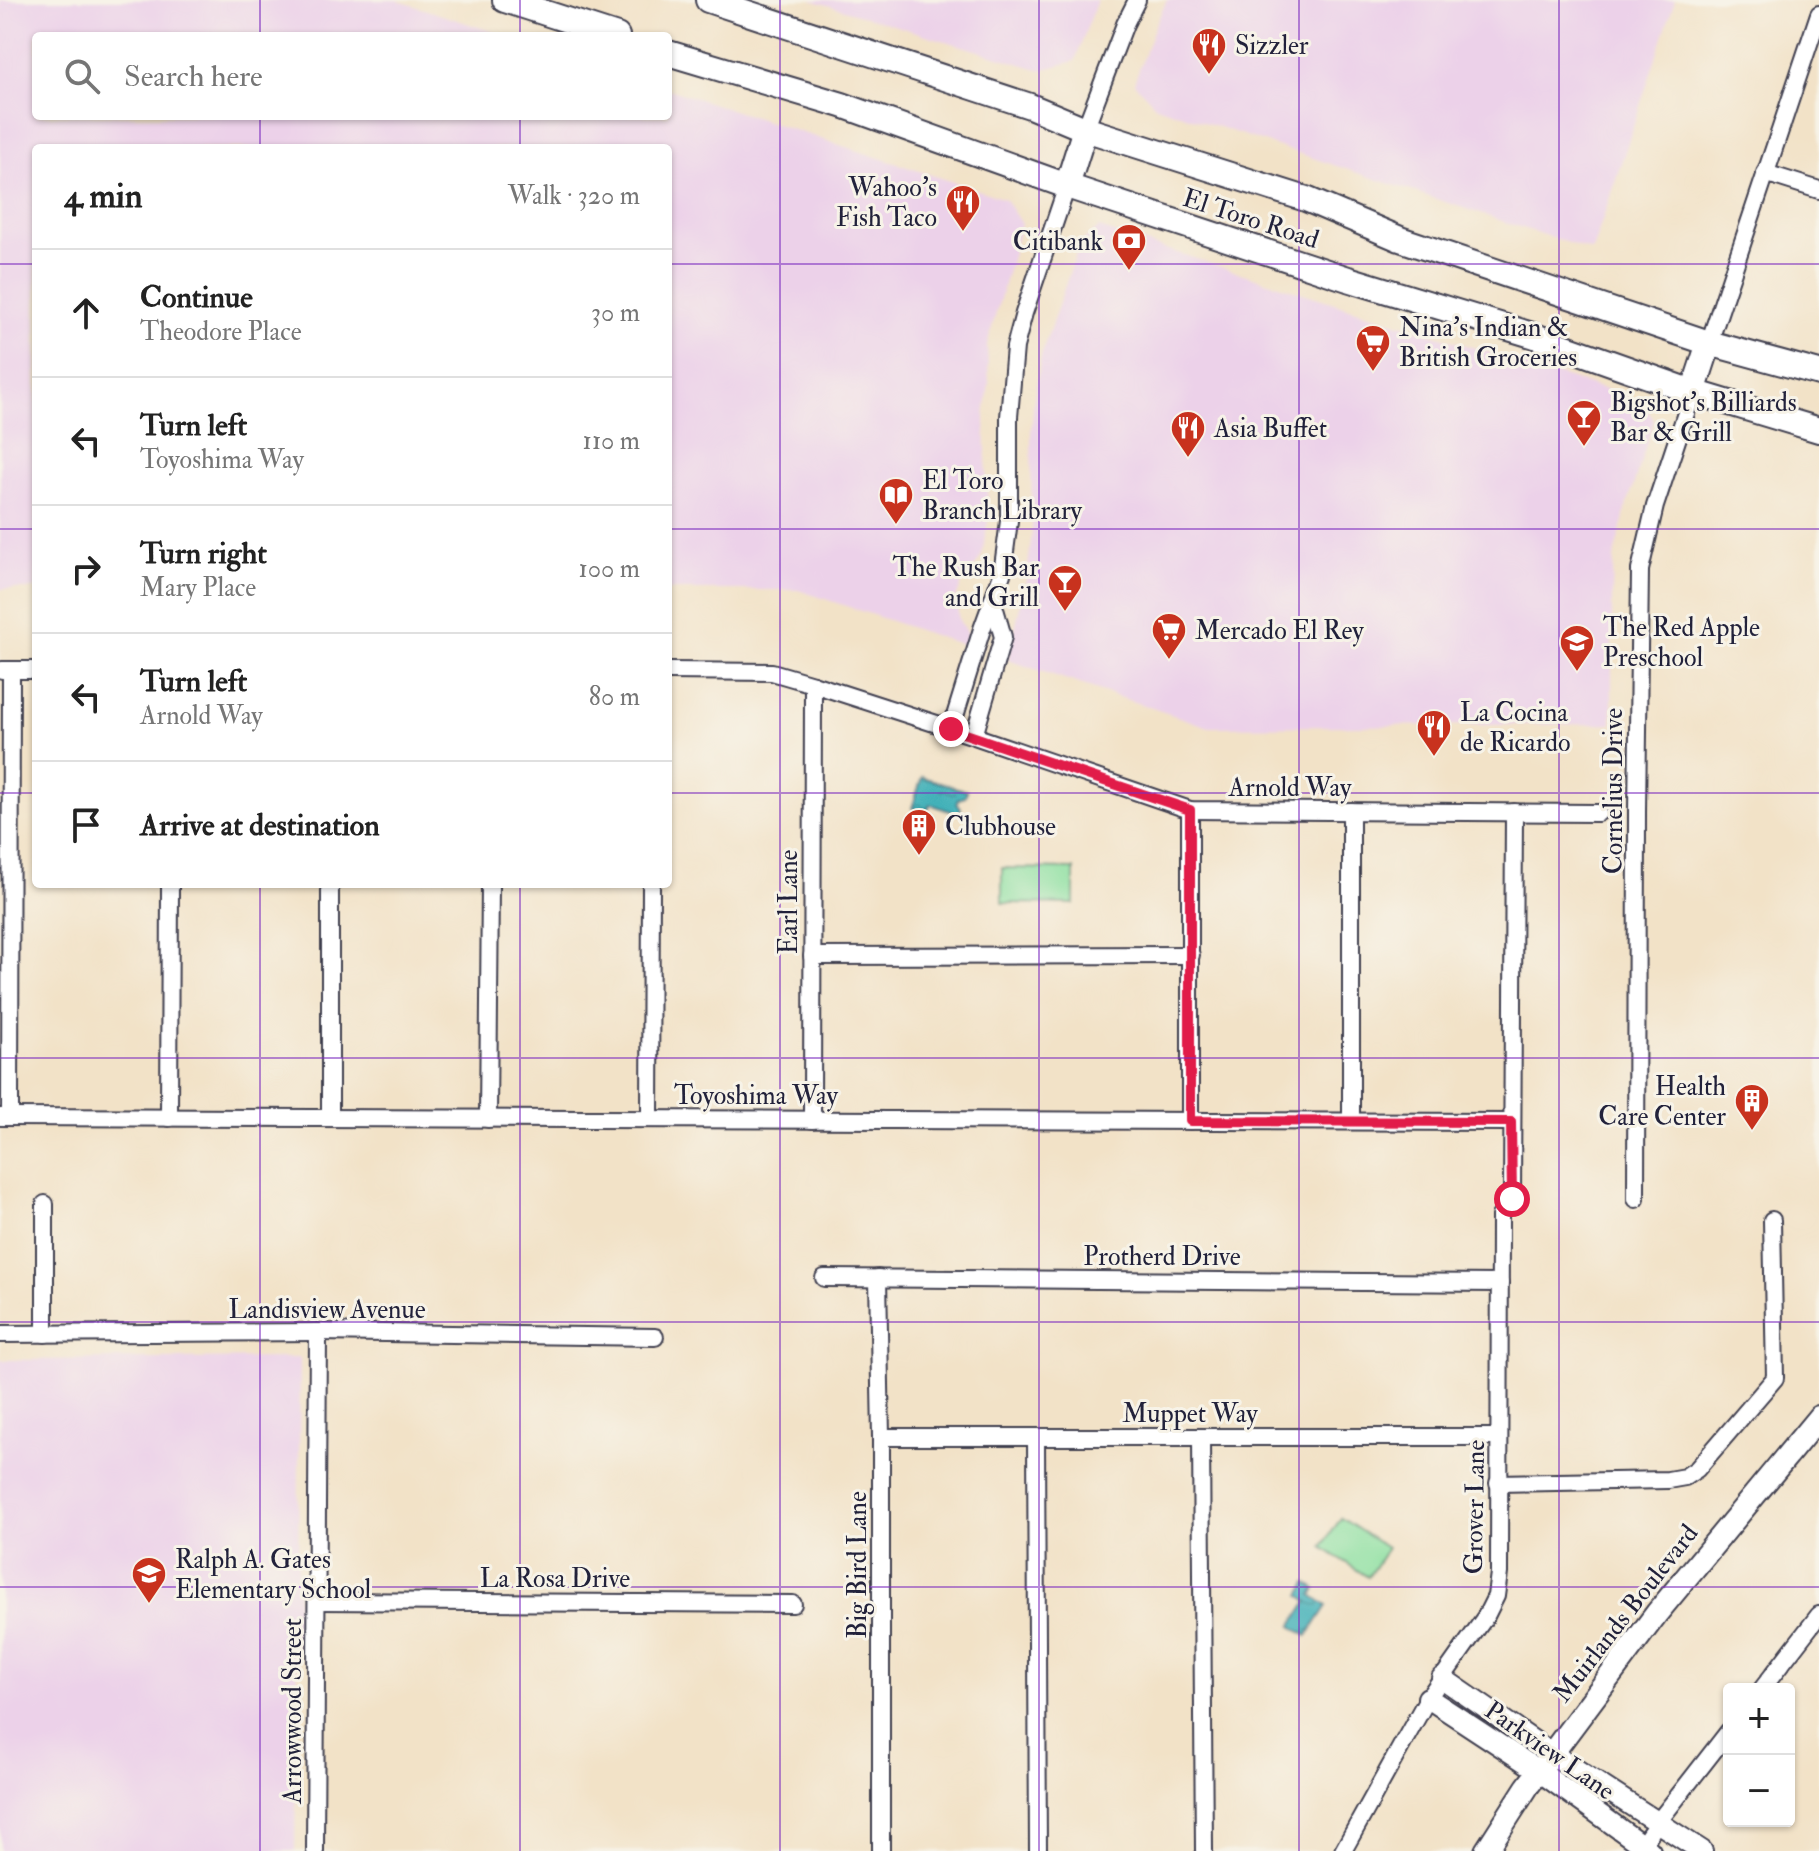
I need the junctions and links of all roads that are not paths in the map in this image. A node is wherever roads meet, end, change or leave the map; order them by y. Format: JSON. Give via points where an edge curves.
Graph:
{"nodes":[{"id":1,"x":505,"y":0,"type":"edge"},
{"id":2,"x":708,"y":0,"type":"edge"},
{"id":3,"x":1137,"y":0,"type":"edge"},
{"id":4,"x":1819,"y":14,"type":"edge"},
{"id":5,"x":605,"y":32,"type":"edge"},
{"id":6,"x":672,"y":54,"type":"edge"},
{"id":7,"x":1085,"y":129,"type":"junction"},
{"id":8,"x":1765,"y":173,"type":"junction"},
{"id":9,"x":1067,"y":186,"type":"junction"},
{"id":10,"x":1819,"y":190,"type":"edge"},
{"id":11,"x":1709,"y":343,"type":"junction"},
{"id":12,"x":1819,"y":373,"type":"edge"},
{"id":13,"x":1693,"y":392,"type":"junction"},
{"id":14,"x":1819,"y":430,"type":"edge"},
{"id":15,"x":993,"y":602,"type":"junction"},
{"id":16,"x":6,"y":670,"type":"edge"},
{"id":17,"x":32,"y":670,"type":"edge"},
{"id":18,"x":672,"y":671,"type":"edge"},
{"id":19,"x":813,"y":684,"type":"junction"},
{"id":20,"x":951,"y":729,"type":"junction"},
{"id":21,"x":974,"y":736,"type":"junction"},
{"id":22,"x":1190,"y":810,"type":"junction"},
{"id":23,"x":1351,"y":811,"type":"junction"},
{"id":24,"x":1514,"y":812,"type":"junction"},
{"id":25,"x":1598,"y":813,"type":"dead end"},
{"id":26,"x":170,"y":888,"type":"edge"},
{"id":27,"x":330,"y":888,"type":"edge"},
{"id":28,"x":490,"y":888,"type":"edge"},
{"id":29,"x":651,"y":888,"type":"edge"},
{"id":30,"x":1191,"y":955,"type":"junction"},
{"id":31,"x":812,"y":956,"type":"junction"},
{"id":32,"x":5,"y":1117,"type":"edge"},
{"id":33,"x":169,"y":1118,"type":"junction"},
{"id":34,"x":330,"y":1118,"type":"junction"},
{"id":35,"x":488,"y":1119,"type":"junction"},
{"id":36,"x":650,"y":1119,"type":"junction"},
{"id":37,"x":812,"y":1120,"type":"junction"},
{"id":38,"x":1190,"y":1121,"type":"junction"},
{"id":39,"x":1351,"y":1121,"type":"junction"},
{"id":40,"x":1511,"y":1122,"type":"junction"},
{"id":41,"x":1512,"y":1199,"type":"dead end"},
{"id":42,"x":1636,"y":1199,"type":"dead end"},
{"id":43,"x":45,"y":1204,"type":"dead end"},
{"id":44,"x":1500,"y":1216,"type":"dead end"},
{"id":45,"x":1772,"y":1220,"type":"dead end"},
{"id":46,"x":824,"y":1278,"type":"dead end"},
{"id":47,"x":878,"y":1278,"type":"junction"},
{"id":48,"x":1500,"y":1283,"type":"junction"},
{"id":49,"x":318,"y":1332,"type":"junction"},
{"id":50,"x":0,"y":1334,"type":"edge"},
{"id":51,"x":45,"y":1334,"type":"junction"},
{"id":52,"x":655,"y":1337,"type":"dead end"},
{"id":53,"x":1819,"y":1417,"type":"edge"},
{"id":54,"x":881,"y":1437,"type":"junction"},
{"id":55,"x":1036,"y":1437,"type":"junction"},
{"id":56,"x":1201,"y":1437,"type":"junction"},
{"id":57,"x":1499,"y":1437,"type":"junction"},
{"id":58,"x":1498,"y":1483,"type":"junction"},
{"id":59,"x":317,"y":1601,"type":"junction"},
{"id":60,"x":793,"y":1604,"type":"dead end"},
{"id":61,"x":1819,"y":1615,"type":"edge"},
{"id":62,"x":1442,"y":1678,"type":"junction"},
{"id":63,"x":1767,"y":1683,"type":"edge"},
{"id":64,"x":1428,"y":1698,"type":"junction"},
{"id":65,"x":1723,"y":1739,"type":"edge"},
{"id":66,"x":1545,"y":1763,"type":"junction"},
{"id":67,"x":1658,"y":1822,"type":"junction"},
{"id":68,"x":1643,"y":1849,"type":"edge"},
{"id":69,"x":315,"y":1851,"type":"edge"},
{"id":70,"x":881,"y":1851,"type":"edge"},
{"id":71,"x":1038,"y":1851,"type":"edge"},
{"id":72,"x":1204,"y":1851,"type":"edge"},
{"id":73,"x":1343,"y":1851,"type":"edge"},
{"id":74,"x":1486,"y":1851,"type":"edge"},
{"id":75,"x":1702,"y":1851,"type":"edge"}],
"edges":[{"from":1,"to":5,"type":"main road"},
{"from":2,"to":7,"type":"main road","name":"El Toro Road","via":[[1004,97]]},
{"from":3,"to":7,"type":"street"},
{"from":4,"to":8,"type":"street"},
{"from":6,"to":9,"type":"main road","name":"El Toro Road","via":[[842,105]]},
{"from":7,"to":9,"type":"main road"},
{"from":7,"to":11,"type":"main road","name":"El Toro Road","via":[[1306,199],[1400,239]]},
{"from":8,"to":10,"type":"street"},
{"from":8,"to":11,"type":"street"},
{"from":9,"to":13,"type":"main road","name":"El Toro Road"},
{"from":9,"to":15,"type":"street","via":[[1015,347],[1008,535]]},
{"from":11,"to":12,"type":"main road","name":"El Toro Road"},
{"from":11,"to":13,"type":"main road"},
{"from":13,"to":14,"type":"main road","name":"El Toro Road"},
{"from":13,"to":42,"type":"street","name":"Cornelius Drive","via":[[1640,570]]},
{"from":15,"to":20,"type":"street"},
{"from":15,"to":21,"type":"street","via":[[1003,637]]},
{"from":16,"to":17,"type":"street"},
{"from":16,"to":32,"type":"street"},
{"from":18,"to":19,"type":"street","name":"Arnold Way","via":[[772,672]]},
{"from":19,"to":20,"type":"street","name":"Arnold Way"},
{"from":19,"to":31,"type":"street","name":"Earl Lane"},
{"from":20,"to":21,"type":"street","name":"Arnold Way"},
{"from":21,"to":22,"type":"street","name":"Arnold Way"},
{"from":22,"to":23,"type":"street","name":"Arnold Way"},
{"from":22,"to":30,"type":"street"},
{"from":23,"to":24,"type":"street","name":"Arnold Way"},
{"from":23,"to":39,"type":"street"},
{"from":24,"to":25,"type":"street","name":"Arnold Way"},
{"from":24,"to":40,"type":"street"},
{"from":26,"to":33,"type":"street"},
{"from":27,"to":34,"type":"street"},
{"from":28,"to":35,"type":"street"},
{"from":29,"to":36,"type":"street"},
{"from":30,"to":31,"type":"street"},
{"from":30,"to":38,"type":"street"},
{"from":31,"to":37,"type":"street","name":"Earl Lane"},
{"from":32,"to":33,"type":"street","name":"Toyoshima Way"},
{"from":33,"to":34,"type":"street","name":"Toyoshima Way"},
{"from":34,"to":35,"type":"street","name":"Toyoshima Way"},
{"from":35,"to":36,"type":"street","name":"Toyoshima Way"},
{"from":36,"to":37,"type":"street","name":"Toyoshima Way"},
{"from":37,"to":38,"type":"street","name":"Toyoshima Way"},
{"from":38,"to":39,"type":"street","name":"Toyoshima Way"},
{"from":39,"to":40,"type":"street","name":"Toyoshima Way"},
{"from":40,"to":41,"type":"street"},
{"from":43,"to":51,"type":"street"},
{"from":44,"to":48,"type":"street","name":"Grover Lane"},
{"from":45,"to":58,"type":"street","via":[[1775,1378],[1697,1469],[1668,1480]]},
{"from":46,"to":47,"type":"street","name":"Protherd Drive"},
{"from":47,"to":48,"type":"street","name":"Protherd Drive"},
{"from":47,"to":54,"type":"street","name":"Big Bird Lane"},
{"from":48,"to":57,"type":"street","name":"Grover Lane"},
{"from":49,"to":51,"type":"street","name":"Landisview Avenue"},
{"from":49,"to":52,"type":"street","name":"Landisview Avenue"},
{"from":49,"to":59,"type":"street","name":"Arrowwood Street"},
{"from":50,"to":51,"type":"street","name":"Landisview Avenue"},
{"from":53,"to":66,"type":"main road","name":"Muirlands Boulevard","via":[[1657,1613]]},
{"from":54,"to":55,"type":"street","name":"Muppet Way"},
{"from":54,"to":70,"type":"street","name":"Big Bird Lane"},
{"from":55,"to":56,"type":"street","name":"Muppet Way"},
{"from":55,"to":71,"type":"street"},
{"from":56,"to":57,"type":"street","name":"Muppet Way"},
{"from":56,"to":72,"type":"street"},
{"from":57,"to":58,"type":"street","name":"Grover Lane"},
{"from":58,"to":62,"type":"street","name":"Grover Lane","via":[[1496,1596]]},
{"from":59,"to":60,"type":"street","name":"La Rosa Drive"},
{"from":59,"to":69,"type":"street","name":"Arrowwood Street"},
{"from":61,"to":63,"type":"street"},
{"from":62,"to":64,"type":"street","name":"Grover Lane"},
{"from":62,"to":66,"type":"street","name":"Parkview Lane"},
{"from":64,"to":66,"type":"street","name":"Parkview Lane"},
{"from":64,"to":73,"type":"street","name":"Grover Lane"},
{"from":65,"to":67,"type":"street"},
{"from":66,"to":67,"type":"street","name":"Parkview Lane"},
{"from":66,"to":68,"type":"street","name":"Parkview Lane"},
{"from":66,"to":74,"type":"main road","name":"Muirlands Boulevard"},
{"from":67,"to":68,"type":"street"},
{"from":67,"to":75,"type":"street","name":"Parkview Lane"}]}
